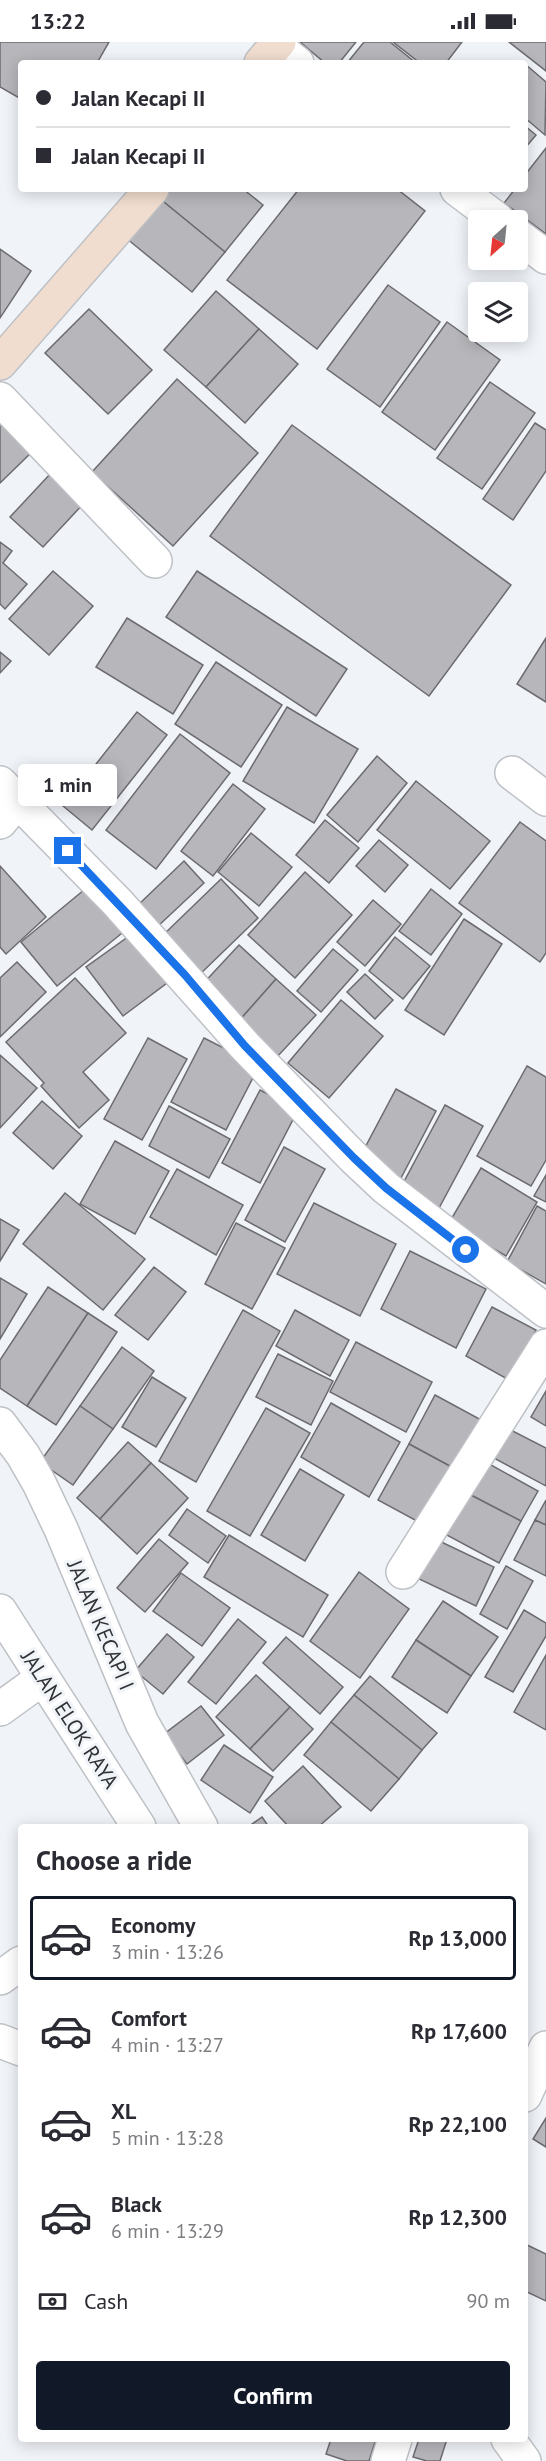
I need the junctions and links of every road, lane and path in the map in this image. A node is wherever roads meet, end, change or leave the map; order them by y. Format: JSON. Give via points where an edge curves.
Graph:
{"nodes":[{"id":1,"x":149,"y":192,"type":"edge"},
{"id":2,"x":462,"y":192,"type":"edge"},
{"id":3,"x":485,"y":210,"type":"edge"},
{"id":4,"x":528,"y":244,"type":"edge"},
{"id":5,"x":546,"y":257,"type":"edge"},
{"id":6,"x":0,"y":363,"type":"edge"},
{"id":7,"x":0,"y":399,"type":"edge"},
{"id":8,"x":155,"y":561,"type":"dead end"},
{"id":9,"x":512,"y":773,"type":"dead end"},
{"id":10,"x":546,"y":799,"type":"edge"},
{"id":11,"x":6,"y":801,"type":"edge"},
{"id":12,"x":546,"y":1311,"type":"edge"},
{"id":13,"x":546,"y":1346,"type":"edge"},
{"id":14,"x":0,"y":1424,"type":"edge"},
{"id":15,"x":403,"y":1572,"type":"dead end"},
{"id":16,"x":0,"y":1611,"type":"edge"},
{"id":17,"x":43,"y":1678,"type":"junction"},
{"id":18,"x":0,"y":1709,"type":"edge"},
{"id":19,"x":137,"y":1824,"type":"edge"},
{"id":20,"x":199,"y":1824,"type":"edge"},
{"id":21,"x":18,"y":1966,"type":"edge"},
{"id":22,"x":0,"y":1978,"type":"edge"},
{"id":23,"x":0,"y":2041,"type":"edge"},
{"id":24,"x":18,"y":2048,"type":"edge"},
{"id":25,"x":394,"y":2442,"type":"edge"},
{"id":26,"x":510,"y":2442,"type":"edge"},
{"id":27,"x":388,"y":2461,"type":"edge"},
{"id":28,"x":524,"y":2461,"type":"edge"}],
"edges":[{"from":1,"to":6,"type":"main road"},
{"from":2,"to":3,"type":"street"},
{"from":4,"to":5,"type":"street"},
{"from":7,"to":8,"type":"street"},
{"from":9,"to":10,"type":"street"},
{"from":11,"to":12,"type":"street","via":[[140,926],[245,1046],[354,1158],[386,1188]]},
{"from":13,"to":15,"type":"street"},
{"from":14,"to":20,"type":"street","name":"JALAN KECAPI I","via":[[39,1483],[142,1723]]},
{"from":16,"to":17,"type":"street","name":"JALAN ELOK RAYA"},
{"from":17,"to":18,"type":"street"},
{"from":17,"to":19,"type":"street","name":"JALAN ELOK RAYA"},
{"from":21,"to":22,"type":"street"},
{"from":23,"to":24,"type":"street"},
{"from":25,"to":27,"type":"street"},
{"from":26,"to":28,"type":"street"}]}
